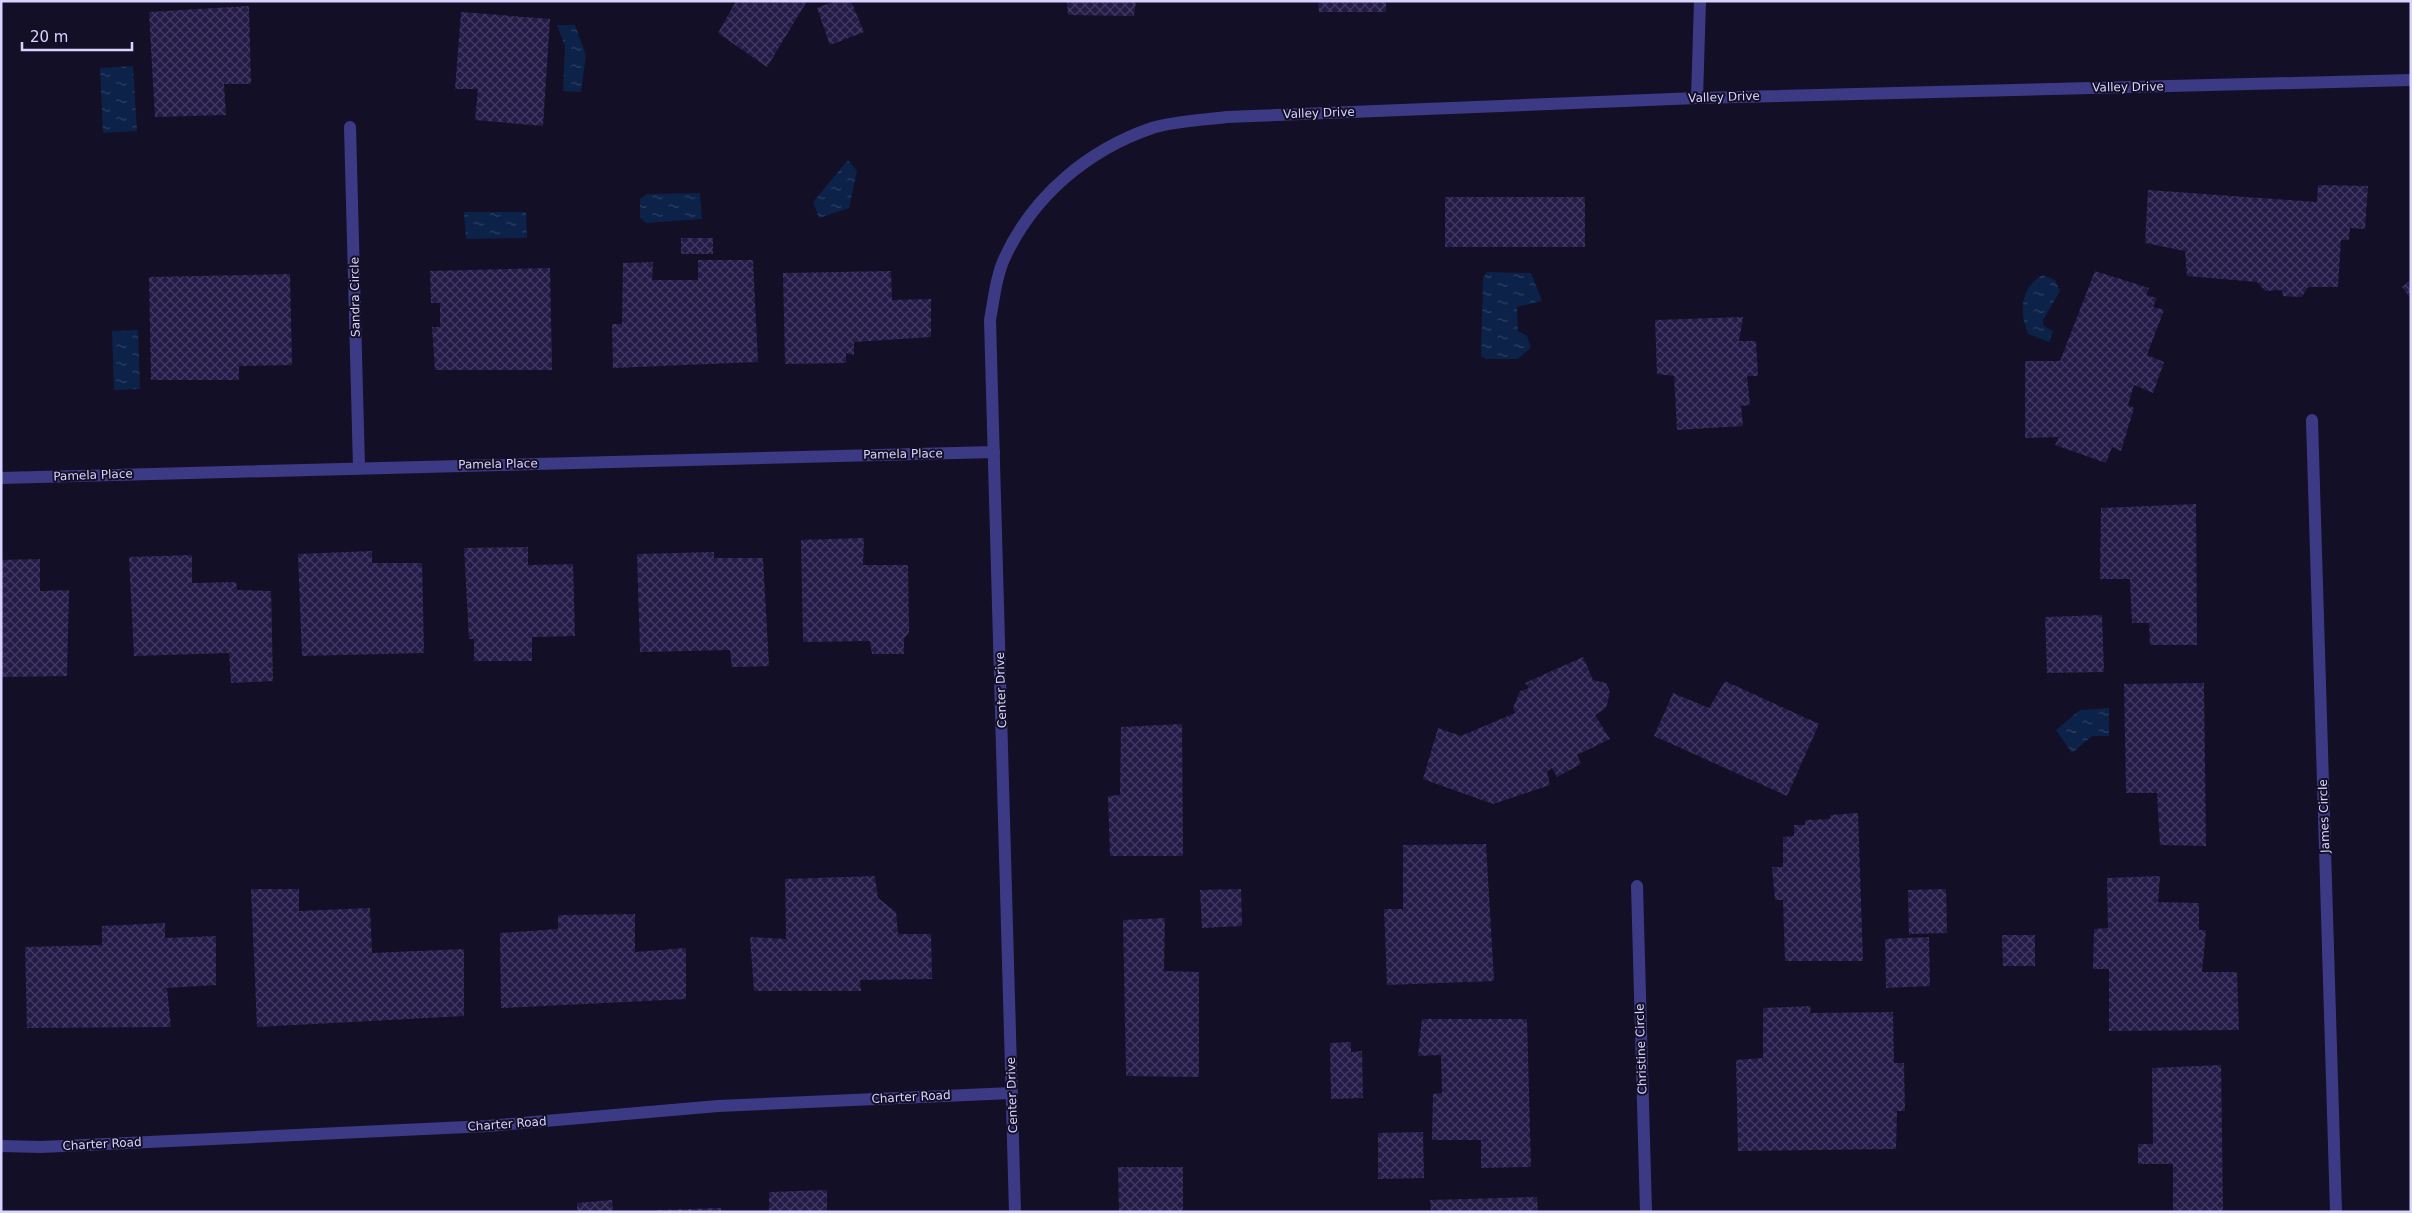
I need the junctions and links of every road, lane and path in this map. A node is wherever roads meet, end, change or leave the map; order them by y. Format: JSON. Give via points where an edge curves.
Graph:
{"nodes":[{"id":1,"x":1700,"y":1,"type":"edge"},
{"id":2,"x":2411,"y":80,"type":"edge"},
{"id":3,"x":1698,"y":98,"type":"junction"},
{"id":4,"x":350,"y":127,"type":"dead end"},
{"id":5,"x":1054,"y":186,"type":"joint"},
{"id":6,"x":2312,"y":420,"type":"dead end"},
{"id":7,"x":994,"y":452,"type":"junction"},
{"id":8,"x":359,"y":468,"type":"junction"},
{"id":9,"x":1,"y":478,"type":"edge"},
{"id":10,"x":1637,"y":886,"type":"dead end"},
{"id":11,"x":1012,"y":1093,"type":"junction"},
{"id":12,"x":1,"y":1146,"type":"edge"},
{"id":13,"x":1015,"y":1212,"type":"edge"},
{"id":14,"x":1646,"y":1212,"type":"edge"},
{"id":15,"x":2336,"y":1212,"type":"edge"}],
"edges":[{"from":1,"to":3,"type":"street"},
{"from":2,"to":3,"type":"street","name":"Valley Drive"},
{"from":3,"to":5,"type":"street","name":"Valley Drive","via":[[1227,117],[1187,122],[1154,128],[1118,142],[1087,159]]},
{"from":4,"to":8,"type":"street","name":"Sandra Circle"},
{"from":5,"to":7,"type":"street","name":"Center Drive","via":[[1019,233],[1005,258],[996,287],[990,320]]},
{"from":6,"to":15,"type":"street","name":"James Circle"},
{"from":7,"to":8,"type":"street","name":"Pamela Place"},
{"from":7,"to":11,"type":"street","name":"Center Drive"},
{"from":8,"to":9,"type":"street","name":"Pamela Place"},
{"from":10,"to":14,"type":"street","name":"Christine Circle"},
{"from":11,"to":12,"type":"street","name":"Charter Road","via":[[718,1106],[488,1126],[41,1147]]},
{"from":11,"to":13,"type":"street","name":"Center Drive"}]}
